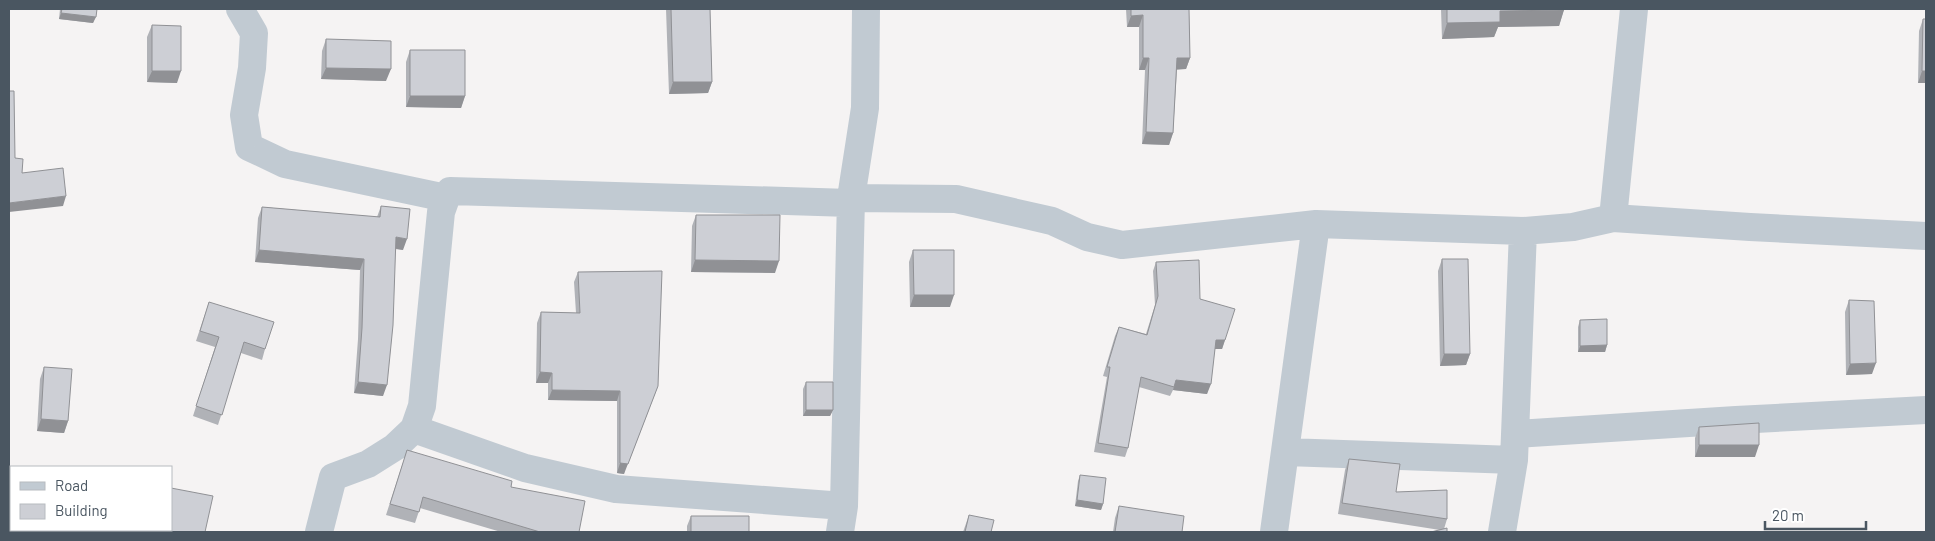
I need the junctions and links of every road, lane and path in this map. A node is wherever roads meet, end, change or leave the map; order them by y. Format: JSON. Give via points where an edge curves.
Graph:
{"nodes":[{"id":1,"x":240,"y":9,"type":"edge"},
{"id":2,"x":866,"y":9,"type":"edge"},
{"id":3,"x":1634,"y":9,"type":"edge"},
{"id":4,"x":446,"y":198,"type":"junction"},
{"id":5,"x":851,"y":198,"type":"junction"},
{"id":6,"x":1614,"y":218,"type":"junction"},
{"id":7,"x":1316,"y":224,"type":"junction"},
{"id":8,"x":1523,"y":231,"type":"junction"},
{"id":9,"x":1926,"y":236,"type":"edge"},
{"id":10,"x":1926,"y":410,"type":"edge"},
{"id":11,"x":414,"y":429,"type":"junction"},
{"id":12,"x":1515,"y":447,"type":"junction"},
{"id":13,"x":1286,"y":452,"type":"junction"},
{"id":14,"x":844,"y":506,"type":"junction"},
{"id":15,"x":319,"y":532,"type":"edge"},
{"id":16,"x":840,"y":532,"type":"edge"},
{"id":17,"x":1274,"y":532,"type":"edge"},
{"id":18,"x":1502,"y":532,"type":"edge"}],
"edges":[{"from":1,"to":4,"type":"street","via":[[254,34],[244,115],[249,147],[285,164]]},
{"from":2,"to":5,"type":"street","via":[[865,108]]},
{"from":3,"to":6,"type":"street"},
{"from":4,"to":5,"type":"street","via":[[450,191],[457,190],[850,203]]},
{"from":4,"to":11,"type":"street","via":[[441,212],[422,406]]},
{"from":5,"to":7,"type":"street","via":[[956,199],[1052,221],[1087,238],[1122,245]]},
{"from":5,"to":14,"type":"street"},
{"from":6,"to":8,"type":"street","via":[[1573,227]]},
{"from":6,"to":9,"type":"street"},
{"from":7,"to":8,"type":"street"},
{"from":7,"to":13,"type":"street"},
{"from":8,"to":12,"type":"street"},
{"from":10,"to":12,"type":"street","via":[[1736,420]]},
{"from":11,"to":14,"type":"street","via":[[525,468],[616,489]]},
{"from":11,"to":15,"type":"street","via":[[368,464],[333,477]]},
{"from":12,"to":13,"type":"street"},
{"from":12,"to":18,"type":"street"},
{"from":13,"to":17,"type":"street"},
{"from":14,"to":16,"type":"street"}]}
